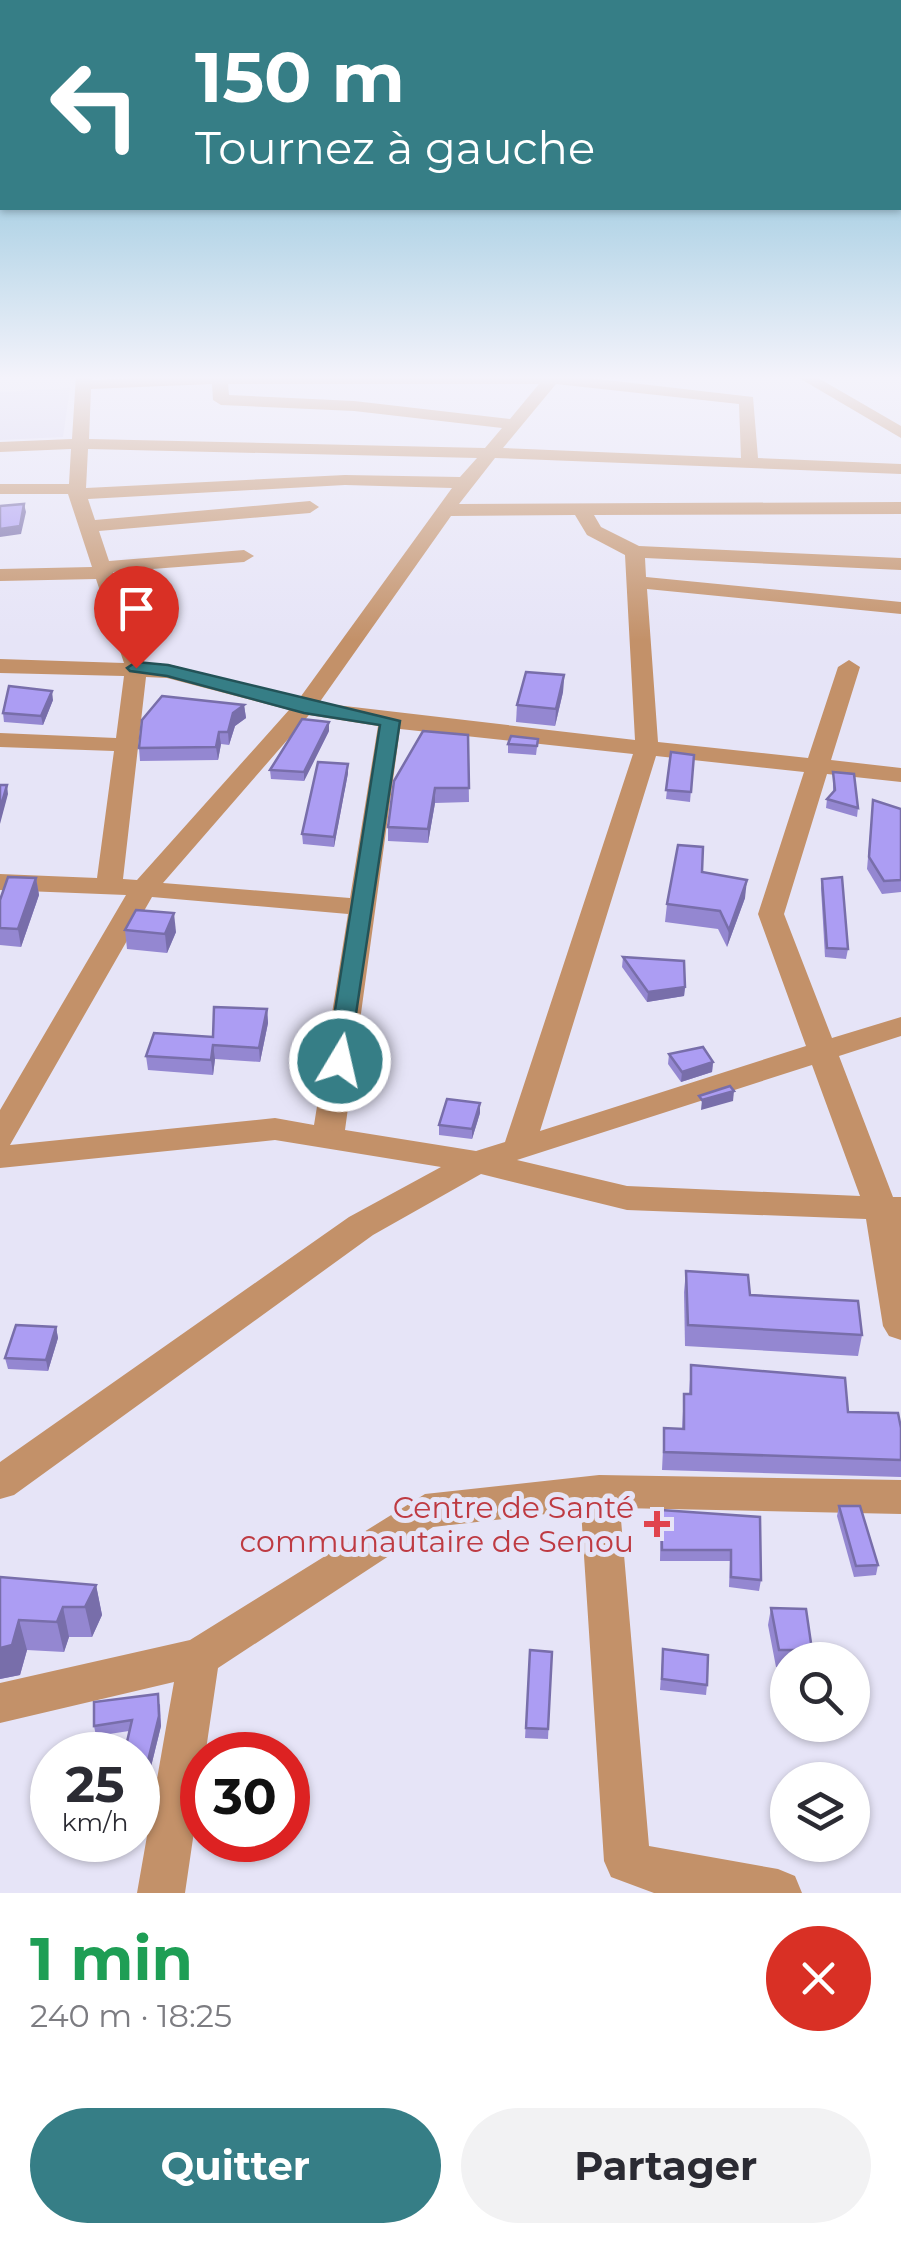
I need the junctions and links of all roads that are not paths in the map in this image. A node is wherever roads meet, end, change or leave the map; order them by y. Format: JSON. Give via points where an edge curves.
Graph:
{"nodes":[{"id":1,"x":78,"y":463,"type":"edge"},
{"id":2,"x":481,"y":463,"type":"edge"},
{"id":3,"x":759,"y":463,"type":"edge"},
{"id":4,"x":901,"y":469,"type":"edge"},
{"id":5,"x":466,"y":483,"type":"junction"},
{"id":6,"x":0,"y":489,"type":"edge"},
{"id":7,"x":76,"y":492,"type":"junction"},
{"id":8,"x":310,"y":507,"type":"dead end"},
{"id":9,"x":901,"y":508,"type":"edge"},
{"id":10,"x":446,"y":510,"type":"junction"},
{"id":11,"x":583,"y":512,"type":"junction"},
{"id":12,"x":88,"y":526,"type":"junction"},
{"id":13,"x":634,"y":552,"type":"junction"},
{"id":14,"x":244,"y":556,"type":"dead end"},
{"id":15,"x":901,"y":564,"type":"edge"},
{"id":16,"x":102,"y":570,"type":"junction"},
{"id":17,"x":0,"y":575,"type":"edge"},
{"id":18,"x":636,"y":582,"type":"junction"},
{"id":19,"x":901,"y":586,"type":"edge"},
{"id":20,"x":865,"y":604,"type":"junction"},
{"id":21,"x":901,"y":608,"type":"edge"},
{"id":22,"x":0,"y":666,"type":"edge"},
{"id":23,"x":136,"y":668,"type":"junction"},
{"id":24,"x":849,"y":668,"type":"dead end"},
{"id":25,"x":304,"y":707,"type":"junction"},
{"id":26,"x":390,"y":721,"type":"junction"},
{"id":27,"x":0,"y":740,"type":"edge"},
{"id":28,"x":126,"y":745,"type":"junction"},
{"id":29,"x":647,"y":748,"type":"junction"},
{"id":30,"x":816,"y":766,"type":"junction"},
{"id":31,"x":901,"y":775,"type":"edge"},
{"id":32,"x":0,"y":882,"type":"edge"},
{"id":33,"x":109,"y":886,"type":"junction"},
{"id":34,"x":142,"y":891,"type":"junction"},
{"id":35,"x":362,"y":907,"type":"junction"},
{"id":36,"x":901,"y":1026,"type":"edge"},
{"id":37,"x":822,"y":1051,"type":"junction"},
{"id":38,"x":0,"y":1137,"type":"edge"},
{"id":39,"x":328,"y":1138,"type":"junction"},
{"id":40,"x":518,"y":1149,"type":"junction"},
{"id":41,"x":0,"y":1157,"type":"edge"},
{"id":42,"x":476,"y":1162,"type":"junction"},
{"id":43,"x":891,"y":1209,"type":"edge"},
{"id":44,"x":901,"y":1326,"type":"edge"},
{"id":45,"x":0,"y":1483,"type":"edge"},
{"id":46,"x":599,"y":1491,"type":"junction"},
{"id":47,"x":901,"y":1497,"type":"edge"},
{"id":48,"x":199,"y":1657,"type":"junction"},
{"id":49,"x":0,"y":1703,"type":"edge"},
{"id":50,"x":161,"y":1893,"type":"edge"},
{"id":51,"x":778,"y":1893,"type":"edge"}],
"edges":[{"from":1,"to":7,"type":"street"},
{"from":2,"to":5,"type":"street"},
{"from":3,"to":4,"type":"street"},
{"from":5,"to":7,"type":"street","via":[[346,480]]},
{"from":5,"to":10,"type":"street"},
{"from":6,"to":7,"type":"street"},
{"from":7,"to":12,"type":"street"},
{"from":8,"to":12,"type":"street"},
{"from":9,"to":11,"type":"street"},
{"from":10,"to":11,"type":"street"},
{"from":10,"to":25,"type":"street"},
{"from":11,"to":13,"type":"street","via":[[594,530]]},
{"from":12,"to":16,"type":"street"},
{"from":13,"to":15,"type":"street"},
{"from":13,"to":18,"type":"street"},
{"from":14,"to":16,"type":"street"},
{"from":16,"to":17,"type":"street"},
{"from":16,"to":23,"type":"street"},
{"from":18,"to":20,"type":"street"},
{"from":18,"to":29,"type":"street"},
{"from":19,"to":20,"type":"street"},
{"from":20,"to":21,"type":"street"},
{"from":22,"to":23,"type":"street"},
{"from":23,"to":25,"type":"street"},
{"from":23,"to":28,"type":"street"},
{"from":24,"to":30,"type":"street"},
{"from":25,"to":26,"type":"street"},
{"from":25,"to":34,"type":"street"},
{"from":26,"to":29,"type":"street"},
{"from":26,"to":35,"type":"street"},
{"from":27,"to":28,"type":"street"},
{"from":28,"to":33,"type":"street"},
{"from":29,"to":30,"type":"street"},
{"from":29,"to":40,"type":"street"},
{"from":30,"to":31,"type":"street"},
{"from":30,"to":37,"type":"street","via":[[770,914]]},
{"from":32,"to":33,"type":"street"},
{"from":33,"to":34,"type":"street"},
{"from":34,"to":35,"type":"street"},
{"from":34,"to":38,"type":"street"},
{"from":35,"to":39,"type":"street"},
{"from":36,"to":37,"type":"street"},
{"from":37,"to":40,"type":"street"},
{"from":37,"to":43,"type":"street"},
{"from":39,"to":41,"type":"street","via":[[275,1129]]},
{"from":39,"to":42,"type":"street"},
{"from":40,"to":42,"type":"street"},
{"from":42,"to":43,"type":"street","via":[[628,1198]]},
{"from":42,"to":45,"type":"street","via":[[360,1226]]},
{"from":43,"to":44,"type":"street"},
{"from":46,"to":47,"type":"street"},
{"from":46,"to":48,"type":"street","via":[[425,1511]]},
{"from":46,"to":51,"type":"street","via":[[628,1861]]},
{"from":48,"to":49,"type":"street"},
{"from":48,"to":50,"type":"street"}]}
